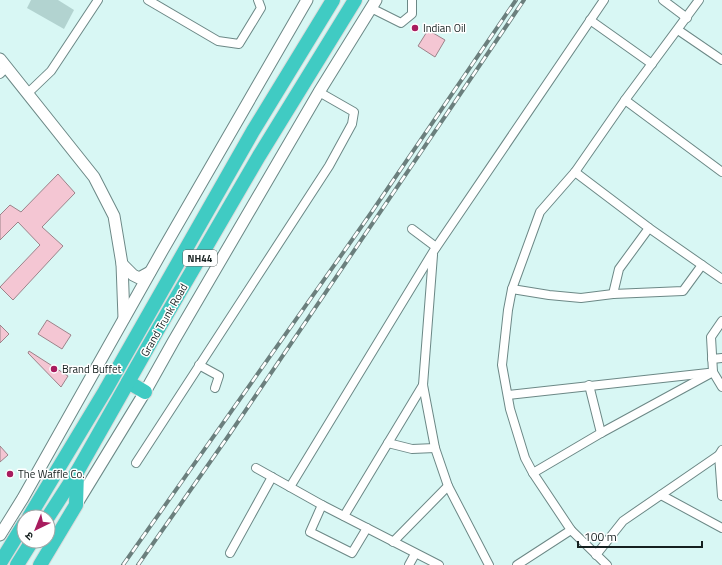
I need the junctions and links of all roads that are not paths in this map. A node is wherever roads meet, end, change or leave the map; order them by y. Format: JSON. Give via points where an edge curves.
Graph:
{"nodes":[{"id":1,"x":98,"y":0,"type":"edge"},
{"id":2,"x":148,"y":0,"type":"edge"},
{"id":3,"x":266,"y":0,"type":"edge"},
{"id":4,"x":307,"y":0,"type":"edge"},
{"id":5,"x":333,"y":0,"type":"edge"},
{"id":6,"x":355,"y":0,"type":"edge"},
{"id":7,"x":412,"y":0,"type":"edge"},
{"id":8,"x":604,"y":0,"type":"edge"},
{"id":9,"x":663,"y":0,"type":"edge"},
{"id":10,"x":699,"y":0,"type":"edge"},
{"id":11,"x":260,"y":4,"type":"edge"},
{"id":12,"x":373,"y":4,"type":"edge"},
{"id":13,"x":687,"y":18,"type":"junction"},
{"id":14,"x":590,"y":20,"type":"junction"},
{"id":15,"x":678,"y":30,"type":"junction"},
{"id":16,"x":722,"y":60,"type":"edge"},
{"id":17,"x":652,"y":64,"type":"junction"},
{"id":18,"x":2,"y":66,"type":"edge"},
{"id":19,"x":319,"y":92,"type":"junction"},
{"id":20,"x":28,"y":93,"type":"junction"},
{"id":21,"x":625,"y":100,"type":"junction"},
{"id":22,"x":575,"y":172,"type":"junction"},
{"id":23,"x":722,"y":172,"type":"edge"},
{"id":24,"x":412,"y":228,"type":"dead end"},
{"id":25,"x":649,"y":228,"type":"junction"},
{"id":26,"x":434,"y":249,"type":"junction"},
{"id":27,"x":122,"y":264,"type":"junction"},
{"id":28,"x":702,"y":265,"type":"junction"},
{"id":29,"x":150,"y":272,"type":"junction"},
{"id":30,"x":722,"y":279,"type":"edge"},
{"id":31,"x":512,"y":289,"type":"junction"},
{"id":32,"x":613,"y":294,"type":"junction"},
{"id":33,"x":124,"y":319,"type":"junction"},
{"id":34,"x":722,"y":321,"type":"edge"},
{"id":35,"x":722,"y":358,"type":"edge"},
{"id":36,"x":712,"y":359,"type":"junction"},
{"id":37,"x":199,"y":365,"type":"junction"},
{"id":38,"x":713,"y":372,"type":"junction"},
{"id":39,"x":128,"y":382,"type":"junction"},
{"id":40,"x":423,"y":385,"type":"junction"},
{"id":41,"x":588,"y":385,"type":"junction"},
{"id":42,"x":722,"y":387,"type":"edge"},
{"id":43,"x":215,"y":388,"type":"dead end"},
{"id":44,"x":145,"y":392,"type":"junction"},
{"id":45,"x":508,"y":395,"type":"junction"},
{"id":46,"x":601,"y":432,"type":"junction"},
{"id":47,"x":388,"y":444,"type":"junction"},
{"id":48,"x":435,"y":448,"type":"junction"},
{"id":49,"x":721,"y":452,"type":"edge"},
{"id":50,"x":136,"y":463,"type":"dead end"},
{"id":51,"x":256,"y":468,"type":"dead end"},
{"id":52,"x":77,"y":472,"type":"junction"},
{"id":53,"x":533,"y":473,"type":"junction"},
{"id":54,"x":272,"y":477,"type":"junction"},
{"id":55,"x":448,"y":486,"type":"junction"},
{"id":56,"x":290,"y":487,"type":"junction"},
{"id":57,"x":661,"y":495,"type":"junction"},
{"id":58,"x":722,"y":496,"type":"edge"},
{"id":59,"x":76,"y":505,"type":"junction"},
{"id":60,"x":322,"y":505,"type":"junction"},
{"id":61,"x":33,"y":509,"type":"edge"},
{"id":62,"x":53,"y":509,"type":"edge"},
{"id":63,"x":344,"y":516,"type":"junction"},
{"id":64,"x":367,"y":528,"type":"junction"},
{"id":65,"x":722,"y":528,"type":"edge"},
{"id":66,"x":571,"y":530,"type":"junction"},
{"id":67,"x":0,"y":535,"type":"edge"},
{"id":68,"x":16,"y":537,"type":"edge"},
{"id":69,"x":393,"y":542,"type":"junction"},
{"id":70,"x":27,"y":549,"type":"edge"},
{"id":71,"x":230,"y":553,"type":"dead end"},
{"id":72,"x":415,"y":554,"type":"junction"},
{"id":73,"x":596,"y":555,"type":"junction"},
{"id":74,"x":0,"y":563,"type":"edge"},
{"id":75,"x":17,"y":565,"type":"edge"},
{"id":76,"x":40,"y":565,"type":"edge"},
{"id":77,"x":409,"y":565,"type":"edge"},
{"id":78,"x":439,"y":565,"type":"edge"},
{"id":79,"x":489,"y":565,"type":"edge"},
{"id":80,"x":517,"y":565,"type":"edge"},
{"id":81,"x":607,"y":565,"type":"edge"}],
"edges":[{"from":1,"to":20,"type":"street","via":[[51,71]]},
{"from":2,"to":11,"type":"street","via":[[218,41],[239,44]]},
{"from":3,"to":11,"type":"street"},
{"from":4,"to":29,"type":"street"},
{"from":5,"to":61,"type":"highway","name":"Grand Trunk Road","number":"NH44","via":[[253,130],[105,391]]},
{"from":6,"to":39,"type":"highway","name":"Grand Trunk Road","number":"NH44","via":[[259,156]]},
{"from":7,"to":12,"type":"street","via":[[412,14],[401,23]]},
{"from":8,"to":14,"type":"street"},
{"from":9,"to":13,"type":"street"},
{"from":10,"to":13,"type":"street"},
{"from":12,"to":19,"type":"street"},
{"from":13,"to":15,"type":"street"},
{"from":14,"to":17,"type":"street"},
{"from":14,"to":26,"type":"street"},
{"from":15,"to":16,"type":"street"},
{"from":15,"to":17,"type":"street"},
{"from":17,"to":21,"type":"street"},
{"from":18,"to":20,"type":"street"},
{"from":19,"to":37,"type":"street","via":[[354,112],[352,124],[329,166]]},
{"from":19,"to":44,"type":"street"},
{"from":20,"to":27,"type":"street","via":[[94,177],[114,216]]},
{"from":21,"to":22,"type":"street"},
{"from":21,"to":23,"type":"street"},
{"from":22,"to":25,"type":"street"},
{"from":22,"to":31,"type":"street","via":[[540,212]]},
{"from":24,"to":26,"type":"street"},
{"from":25,"to":28,"type":"street"},
{"from":25,"to":32,"type":"street","via":[[619,269]]},
{"from":26,"to":40,"type":"street"},
{"from":26,"to":56,"type":"street"},
{"from":27,"to":29,"type":"street","via":[[139,278]]},
{"from":27,"to":33,"type":"street"},
{"from":28,"to":30,"type":"street"},
{"from":28,"to":32,"type":"street","via":[[682,291]]},
{"from":29,"to":33,"type":"street"},
{"from":31,"to":32,"type":"street","via":[[581,298]]},
{"from":31,"to":45,"type":"street","via":[[502,365]]},
{"from":33,"to":67,"type":"street"},
{"from":34,"to":36,"type":"street","via":[[711,337]]},
{"from":35,"to":36,"type":"street"},
{"from":36,"to":38,"type":"street"},
{"from":37,"to":43,"type":"street","via":[[219,376]]},
{"from":37,"to":50,"type":"street"},
{"from":38,"to":41,"type":"street"},
{"from":38,"to":42,"type":"street"},
{"from":38,"to":46,"type":"street"},
{"from":39,"to":44,"type":"highway"},
{"from":39,"to":52,"type":"highway","name":"Grand Trunk Road","number":"NH44"},
{"from":40,"to":47,"type":"street"},
{"from":40,"to":48,"type":"street"},
{"from":41,"to":45,"type":"street"},
{"from":41,"to":46,"type":"street"},
{"from":44,"to":59,"type":"street"},
{"from":45,"to":53,"type":"street","via":[[525,458]]},
{"from":46,"to":53,"type":"street"},
{"from":47,"to":48,"type":"street","via":[[412,449]]},
{"from":47,"to":63,"type":"street"},
{"from":48,"to":55,"type":"street"},
{"from":49,"to":57,"type":"street"},
{"from":49,"to":58,"type":"street"},
{"from":51,"to":54,"type":"street"},
{"from":52,"to":59,"type":"highway"},
{"from":52,"to":62,"type":"highway","name":"Grand Trunk Road","number":"NH44"},
{"from":53,"to":66,"type":"street"},
{"from":54,"to":56,"type":"street"},
{"from":54,"to":71,"type":"street"},
{"from":55,"to":69,"type":"street"},
{"from":55,"to":79,"type":"street"},
{"from":56,"to":60,"type":"street"},
{"from":57,"to":65,"type":"street"},
{"from":57,"to":73,"type":"street","via":[[623,521]]},
{"from":59,"to":76,"type":"highway"},
{"from":60,"to":63,"type":"street"},
{"from":60,"to":64,"type":"street","via":[[310,532],[317,536],[352,553]]},
{"from":63,"to":64,"type":"street"},
{"from":64,"to":69,"type":"street"},
{"from":66,"to":73,"type":"street"},
{"from":66,"to":80,"type":"street"},
{"from":68,"to":74,"type":"highway","name":"Grand Trunk Road","number":"NH44"},
{"from":69,"to":72,"type":"street"},
{"from":70,"to":75,"type":"highway"},
{"from":72,"to":77,"type":"street"},
{"from":72,"to":78,"type":"street"},
{"from":73,"to":81,"type":"street"}]}
